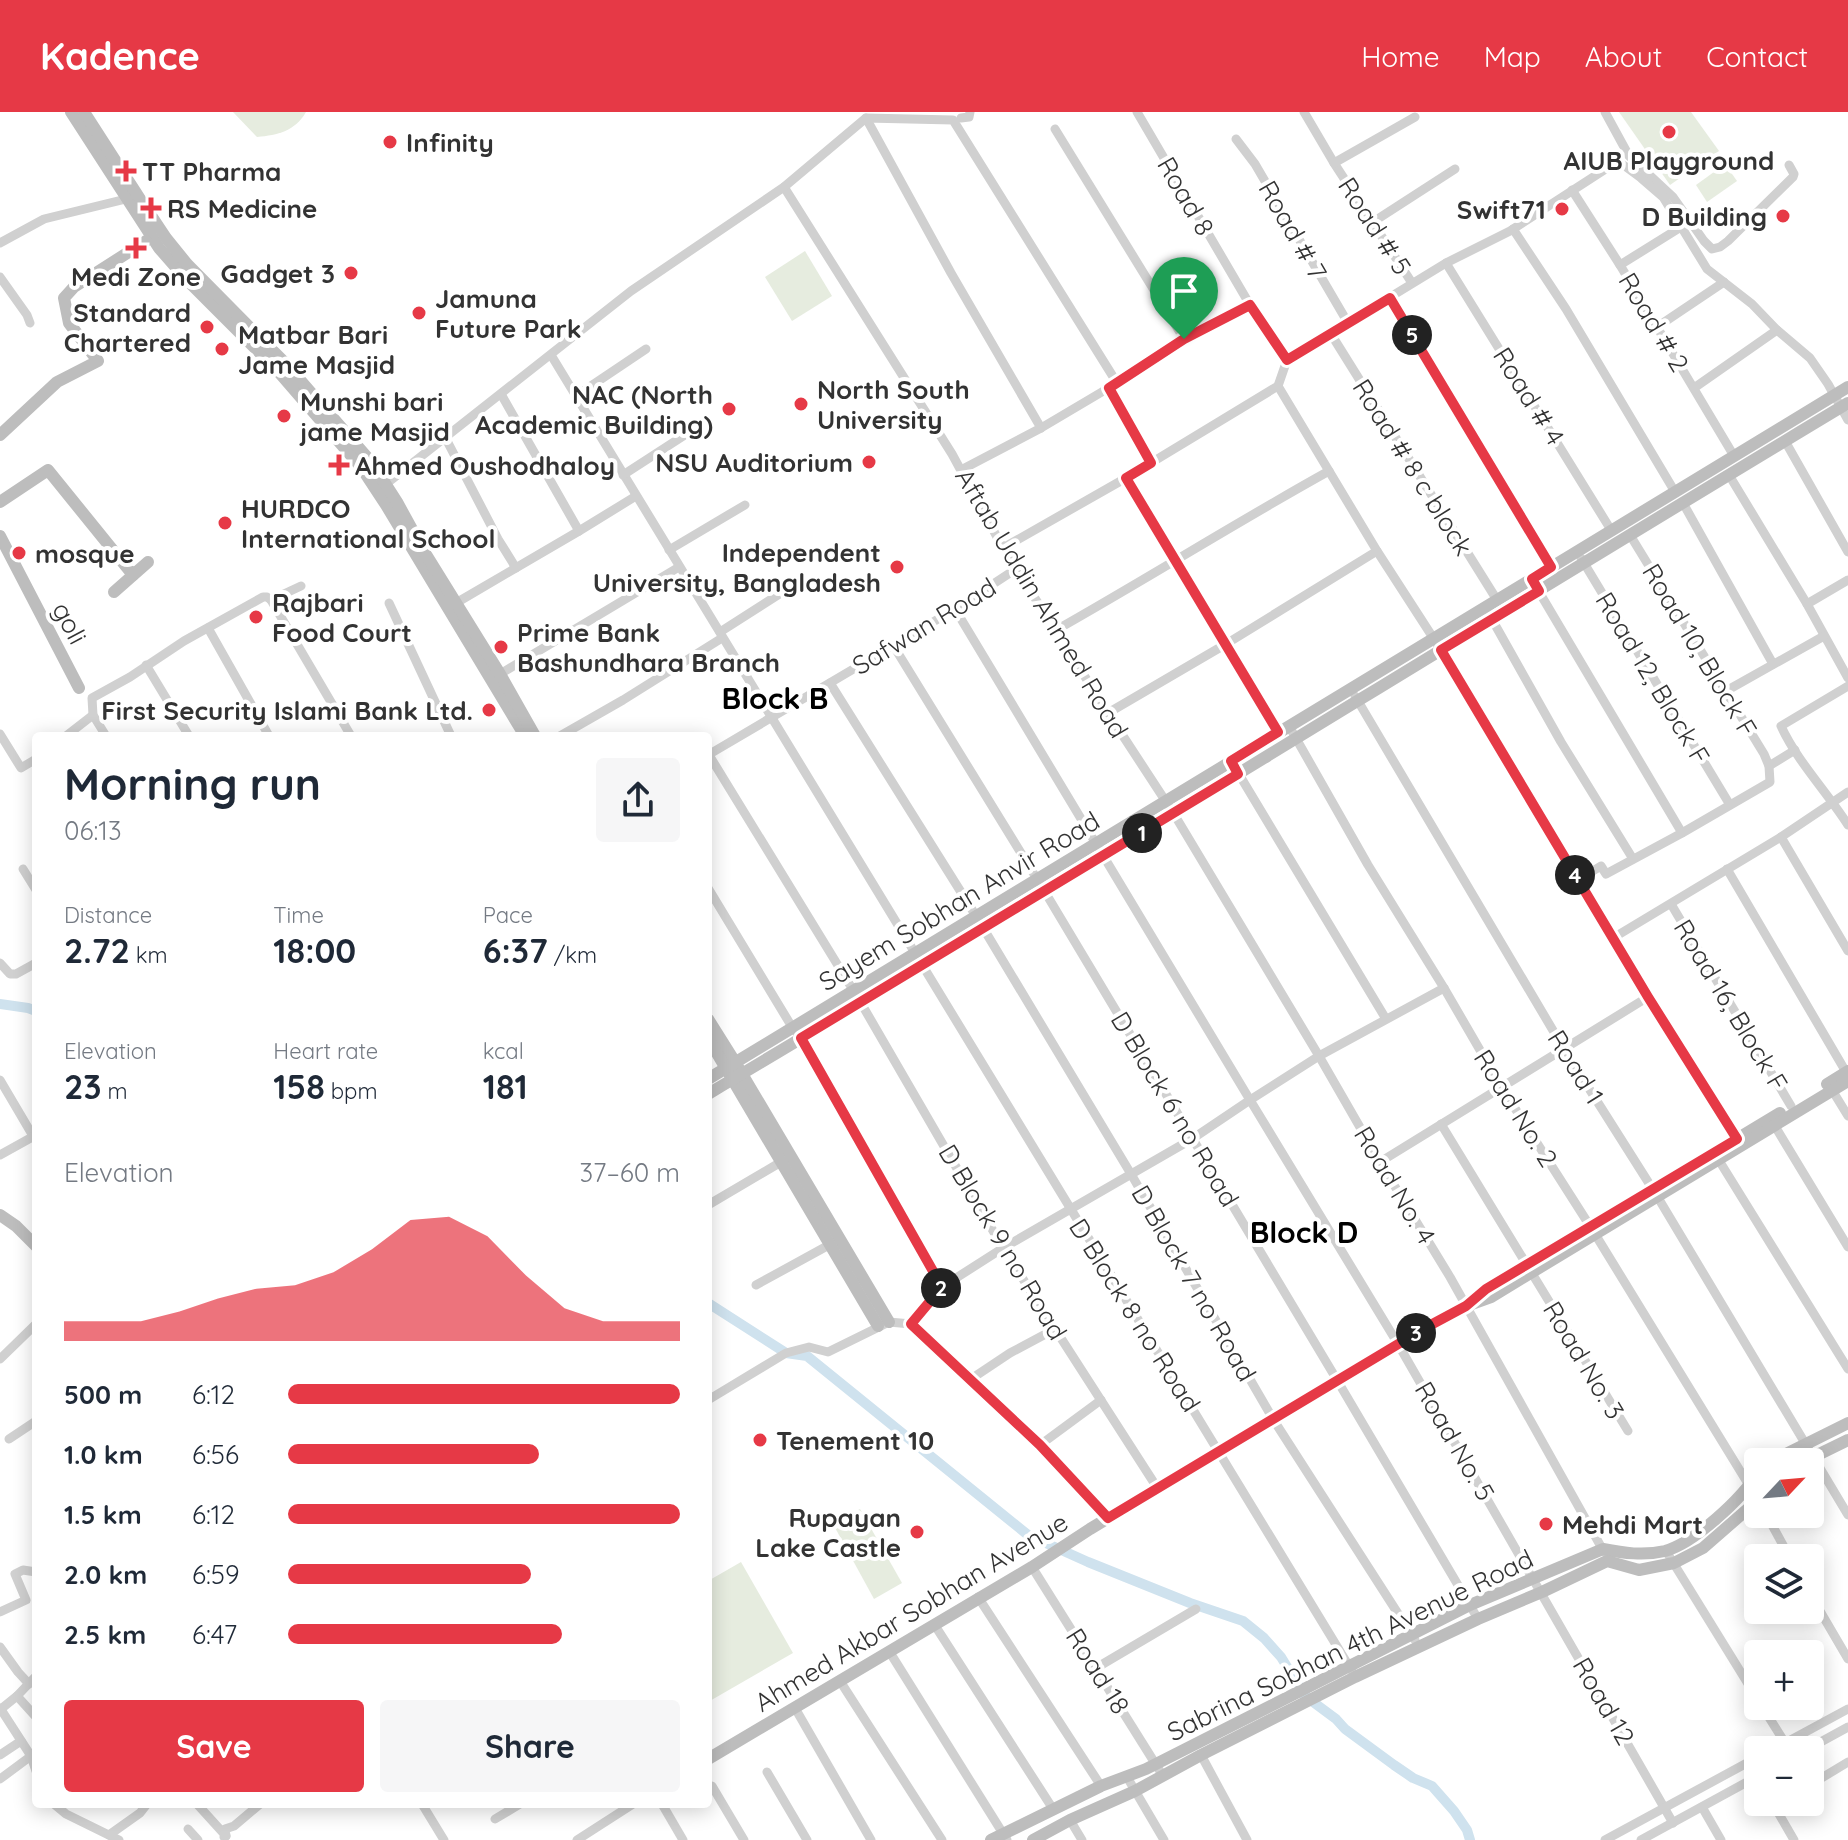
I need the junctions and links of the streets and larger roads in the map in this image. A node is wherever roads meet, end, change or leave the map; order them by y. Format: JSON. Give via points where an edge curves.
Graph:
{"nodes":[{"id":1,"x":71,"y":112,"type":"edge"},
{"id":2,"x":84,"y":112,"type":"edge"},
{"id":3,"x":1137,"y":112,"type":"edge"},
{"id":4,"x":1304,"y":112,"type":"edge"},
{"id":5,"x":1605,"y":112,"type":"edge"},
{"id":6,"x":961,"y":117,"type":"edge"},
{"id":7,"x":1415,"y":117,"type":"dead end"},
{"id":8,"x":866,"y":118,"type":"junction"},
{"id":9,"x":1055,"y":129,"type":"dead end"},
{"id":10,"x":1236,"y":139,"type":"dead end"},
{"id":11,"x":1789,"y":165,"type":"dead end"},
{"id":12,"x":1336,"y":166,"type":"junction"},
{"id":13,"x":1455,"y":169,"type":"dead end"},
{"id":14,"x":784,"y":187,"type":"junction"},
{"id":15,"x":1572,"y":190,"type":"junction"},
{"id":16,"x":126,"y":199,"type":"junction"},
{"id":17,"x":1373,"y":222,"type":"junction"},
{"id":18,"x":1681,"y":227,"type":"junction"},
{"id":19,"x":1513,"y":229,"type":"junction"},
{"id":20,"x":146,"y":241,"type":"dead end"},
{"id":21,"x":0,"y":243,"type":"edge"},
{"id":22,"x":1446,"y":263,"type":"junction"},
{"id":23,"x":1620,"y":265,"type":"junction"},
{"id":24,"x":0,"y":277,"type":"edge"},
{"id":25,"x":1724,"y":282,"type":"junction"},
{"id":26,"x":1412,"y":283,"type":"junction"},
{"id":27,"x":1390,"y":298,"type":"junction"},
{"id":28,"x":1250,"y":305,"type":"junction"},
{"id":29,"x":30,"y":323,"type":"dead end"},
{"id":30,"x":1348,"y":323,"type":"junction"},
{"id":31,"x":1657,"y":327,"type":"junction"},
{"id":32,"x":1777,"y":330,"type":"junction"},
{"id":33,"x":1331,"y":334,"type":"junction"},
{"id":34,"x":1184,"y":339,"type":"junction"},
{"id":35,"x":646,"y":349,"type":"dead end"},
{"id":36,"x":551,"y":355,"type":"junction"},
{"id":37,"x":1287,"y":360,"type":"junction"},
{"id":38,"x":1113,"y":385,"type":"junction"},
{"id":39,"x":1278,"y":386,"type":"junction"},
{"id":40,"x":1848,"y":387,"type":"edge"},
{"id":41,"x":1694,"y":388,"type":"junction"},
{"id":42,"x":501,"y":394,"type":"junction"},
{"id":43,"x":1834,"y":395,"type":"junction"},
{"id":44,"x":576,"y":396,"type":"junction"},
{"id":45,"x":1844,"y":406,"type":"edge"},
{"id":46,"x":1848,"y":420,"type":"edge"},
{"id":47,"x":1041,"y":428,"type":"junction"},
{"id":48,"x":694,"y":429,"type":"dead end"},
{"id":49,"x":0,"y":435,"type":"edge"},
{"id":50,"x":445,"y":437,"type":"junction"},
{"id":51,"x":1785,"y":441,"type":"junction"},
{"id":52,"x":1734,"y":456,"type":"junction"},
{"id":53,"x":1151,"y":463,"type":"junction"},
{"id":54,"x":961,"y":470,"type":"junction"},
{"id":55,"x":1329,"y":471,"type":"junction"},
{"id":56,"x":623,"y":475,"type":"junction"},
{"id":57,"x":1729,"y":475,"type":"junction"},
{"id":58,"x":1126,"y":478,"type":"junction"},
{"id":59,"x":386,"y":484,"type":"junction"},
{"id":60,"x":1675,"y":492,"type":"junction"},
{"id":61,"x":636,"y":496,"type":"junction"},
{"id":62,"x":0,"y":502,"type":"edge"},
{"id":63,"x":1683,"y":503,"type":"junction"},
{"id":64,"x":745,"y":505,"type":"dead end"},
{"id":65,"x":1611,"y":530,"type":"junction"},
{"id":66,"x":579,"y":531,"type":"junction"},
{"id":67,"x":1630,"y":535,"type":"junction"},
{"id":68,"x":0,"y":536,"type":"edge"},
{"id":69,"x":1003,"y":548,"type":"junction"},
{"id":70,"x":669,"y":550,"type":"junction"},
{"id":71,"x":1377,"y":551,"type":"junction"},
{"id":72,"x":1577,"y":551,"type":"junction"},
{"id":73,"x":1848,"y":552,"type":"edge"},
{"id":74,"x":1177,"y":561,"type":"junction"},
{"id":75,"x":148,"y":562,"type":"dead end"},
{"id":76,"x":1584,"y":563,"type":"junction"},
{"id":77,"x":679,"y":567,"type":"junction"},
{"id":78,"x":1551,"y":567,"type":"junction"},
{"id":79,"x":516,"y":568,"type":"junction"},
{"id":80,"x":1016,"y":569,"type":"junction"},
{"id":81,"x":133,"y":575,"type":"junction"},
{"id":82,"x":1532,"y":579,"type":"junction"},
{"id":83,"x":1848,"y":580,"type":"edge"},
{"id":84,"x":301,"y":586,"type":"dead end"},
{"id":85,"x":792,"y":586,"type":"dead end"},
{"id":86,"x":1539,"y":591,"type":"junction"},
{"id":87,"x":114,"y":592,"type":"dead end"},
{"id":88,"x":271,"y":600,"type":"junction"},
{"id":89,"x":1497,"y":600,"type":"junction"},
{"id":90,"x":389,"y":603,"type":"dead end"},
{"id":91,"x":456,"y":603,"type":"junction"},
{"id":92,"x":1807,"y":604,"type":"junction"},
{"id":93,"x":1485,"y":607,"type":"junction"},
{"id":94,"x":955,"y":609,"type":"junction"},
{"id":95,"x":1492,"y":619,"type":"junction"},
{"id":96,"x":208,"y":628,"type":"junction"},
{"id":97,"x":1056,"y":630,"type":"junction"},
{"id":98,"x":721,"y":635,"type":"junction"},
{"id":99,"x":1824,"y":636,"type":"junction"},
{"id":100,"x":1433,"y":639,"type":"junction"},
{"id":101,"x":1226,"y":644,"type":"junction"},
{"id":102,"x":893,"y":645,"type":"junction"},
{"id":103,"x":1441,"y":650,"type":"junction"},
{"id":104,"x":1773,"y":664,"type":"junction"},
{"id":105,"x":146,"y":665,"type":"junction"},
{"id":106,"x":500,"y":674,"type":"junction"},
{"id":107,"x":1848,"y":678,"type":"edge"},
{"id":108,"x":830,"y":683,"type":"junction"},
{"id":109,"x":1848,"y":686,"type":"edge"},
{"id":110,"x":79,"y":688,"type":"dead end"},
{"id":111,"x":1351,"y":689,"type":"junction"},
{"id":112,"x":1726,"y":691,"type":"junction"},
{"id":113,"x":1357,"y":701,"type":"junction"},
{"id":114,"x":1108,"y":713,"type":"junction"},
{"id":115,"x":93,"y":715,"type":"junction"},
{"id":116,"x":771,"y":719,"type":"junction"},
{"id":117,"x":1284,"y":729,"type":"junction"},
{"id":118,"x":71,"y":732,"type":"edge"},
{"id":119,"x":104,"y":732,"type":"edge"},
{"id":120,"x":187,"y":732,"type":"edge"},
{"id":121,"x":267,"y":732,"type":"edge"},
{"id":122,"x":349,"y":732,"type":"edge"},
{"id":123,"x":449,"y":732,"type":"edge"},
{"id":124,"x":523,"y":732,"type":"edge"},
{"id":125,"x":533,"y":732,"type":"edge"},
{"id":126,"x":567,"y":732,"type":"edge"},
{"id":127,"x":0,"y":734,"type":"edge"},
{"id":128,"x":1295,"y":738,"type":"junction"},
{"id":129,"x":1795,"y":750,"type":"junction"},
{"id":130,"x":712,"y":753,"type":"edge"},
{"id":131,"x":32,"y":761,"type":"edge"},
{"id":132,"x":712,"y":761,"type":"edge"},
{"id":133,"x":1231,"y":761,"type":"junction"},
{"id":134,"x":1769,"y":766,"type":"junction"},
{"id":135,"x":1238,"y":774,"type":"junction"},
{"id":136,"x":1848,"y":792,"type":"edge"},
{"id":137,"x":1166,"y":800,"type":"junction"},
{"id":138,"x":1833,"y":801,"type":"junction"},
{"id":139,"x":1730,"y":805,"type":"junction"},
{"id":140,"x":1174,"y":814,"type":"junction"},
{"id":141,"x":1848,"y":825,"type":"edge"},
{"id":142,"x":1682,"y":833,"type":"junction"},
{"id":143,"x":1781,"y":837,"type":"junction"},
{"id":144,"x":1096,"y":843,"type":"junction"},
{"id":145,"x":1103,"y":856,"type":"junction"},
{"id":146,"x":1633,"y":859,"type":"junction"},
{"id":147,"x":23,"y":869,"type":"dead end"},
{"id":148,"x":1727,"y":869,"type":"junction"},
{"id":149,"x":1037,"y":879,"type":"junction"},
{"id":150,"x":1578,"y":880,"type":"junction"},
{"id":151,"x":32,"y":884,"type":"edge"},
{"id":152,"x":1045,"y":892,"type":"junction"},
{"id":153,"x":712,"y":895,"type":"edge"},
{"id":154,"x":1671,"y":904,"type":"junction"},
{"id":155,"x":976,"y":916,"type":"junction"},
{"id":156,"x":984,"y":930,"type":"junction"},
{"id":157,"x":1613,"y":938,"type":"junction"},
{"id":158,"x":1848,"y":951,"type":"edge"},
{"id":159,"x":916,"y":952,"type":"junction"},
{"id":160,"x":0,"y":963,"type":"edge"},
{"id":161,"x":32,"y":965,"type":"edge"},
{"id":162,"x":923,"y":965,"type":"junction"},
{"id":163,"x":1444,"y":988,"type":"junction"},
{"id":164,"x":854,"y":990,"type":"junction"},
{"id":165,"x":1648,"y":997,"type":"junction"},
{"id":166,"x":861,"y":1003,"type":"junction"},
{"id":167,"x":1386,"y":1019,"type":"junction"},
{"id":168,"x":712,"y":1027,"type":"edge"},
{"id":169,"x":792,"y":1027,"type":"junction"},
{"id":170,"x":801,"y":1038,"type":"junction"},
{"id":171,"x":712,"y":1043,"type":"edge"},
{"id":172,"x":1564,"y":1049,"type":"junction"},
{"id":173,"x":1319,"y":1056,"type":"junction"},
{"id":174,"x":731,"y":1064,"type":"junction"},
{"id":175,"x":1847,"y":1075,"type":"edge"},
{"id":176,"x":712,"y":1076,"type":"edge"},
{"id":177,"x":737,"y":1077,"type":"junction"},
{"id":178,"x":0,"y":1080,"type":"edge"},
{"id":179,"x":1830,"y":1087,"type":"junction"},
{"id":180,"x":1502,"y":1088,"type":"junction"},
{"id":181,"x":712,"y":1092,"type":"edge"},
{"id":182,"x":1250,"y":1100,"type":"junction"},
{"id":183,"x":1791,"y":1106,"type":"junction"},
{"id":184,"x":1848,"y":1116,"type":"edge"},
{"id":185,"x":1772,"y":1122,"type":"junction"},
{"id":186,"x":1441,"y":1124,"type":"junction"},
{"id":187,"x":32,"y":1133,"type":"edge"},
{"id":188,"x":32,"y":1137,"type":"edge"},
{"id":189,"x":1192,"y":1139,"type":"junction"},
{"id":190,"x":1737,"y":1139,"type":"junction"},
{"id":191,"x":0,"y":1155,"type":"edge"},
{"id":192,"x":1716,"y":1156,"type":"junction"},
{"id":193,"x":781,"y":1162,"type":"junction"},
{"id":194,"x":1380,"y":1162,"type":"junction"},
{"id":195,"x":1131,"y":1174,"type":"junction"},
{"id":196,"x":1655,"y":1193,"type":"junction"},
{"id":197,"x":712,"y":1203,"type":"edge"},
{"id":198,"x":1070,"y":1209,"type":"junction"},
{"id":199,"x":0,"y":1215,"type":"edge"},
{"id":200,"x":1593,"y":1231,"type":"junction"},
{"id":201,"x":32,"y":1242,"type":"edge"},
{"id":202,"x":829,"y":1245,"type":"junction"},
{"id":203,"x":1848,"y":1247,"type":"edge"},
{"id":204,"x":1003,"y":1248,"type":"junction"},
{"id":205,"x":1529,"y":1269,"type":"junction"},
{"id":206,"x":756,"y":1285,"type":"dead end"},
{"id":207,"x":942,"y":1287,"type":"junction"},
{"id":208,"x":1466,"y":1306,"type":"junction"},
{"id":209,"x":884,"y":1324,"type":"junction"},
{"id":210,"x":911,"y":1324,"type":"junction"},
{"id":211,"x":32,"y":1328,"type":"edge"},
{"id":212,"x":1055,"y":1329,"type":"junction"},
{"id":213,"x":1398,"y":1344,"type":"junction"},
{"id":214,"x":0,"y":1359,"type":"edge"},
{"id":215,"x":1848,"y":1369,"type":"edge"},
{"id":216,"x":971,"y":1379,"type":"junction"},
{"id":217,"x":1337,"y":1380,"type":"junction"},
{"id":218,"x":712,"y":1398,"type":"edge"},
{"id":219,"x":1101,"y":1400,"type":"junction"},
{"id":220,"x":1273,"y":1419,"type":"junction"},
{"id":221,"x":1848,"y":1423,"type":"edge"},
{"id":222,"x":32,"y":1424,"type":"edge"},
{"id":223,"x":1628,"y":1431,"type":"dead end"},
{"id":224,"x":9,"y":1439,"type":"dead end"},
{"id":225,"x":1848,"y":1440,"type":"edge"},
{"id":226,"x":1804,"y":1444,"type":"junction"},
{"id":227,"x":1040,"y":1445,"type":"junction"},
{"id":228,"x":1796,"y":1448,"type":"edge"},
{"id":229,"x":1805,"y":1448,"type":"edge"},
{"id":230,"x":1220,"y":1452,"type":"junction"},
{"id":231,"x":1824,"y":1452,"type":"edge"},
{"id":232,"x":1744,"y":1476,"type":"edge"},
{"id":233,"x":1824,"y":1482,"type":"edge"},
{"id":234,"x":1158,"y":1489,"type":"junction"},
{"id":235,"x":1744,"y":1491,"type":"edge"},
{"id":236,"x":1744,"y":1512,"type":"edge"},
{"id":237,"x":1848,"y":1515,"type":"edge"},
{"id":238,"x":1108,"y":1518,"type":"junction"},
{"id":239,"x":1666,"y":1551,"type":"junction"},
{"id":240,"x":1605,"y":1555,"type":"junction"},
{"id":241,"x":1674,"y":1563,"type":"junction"},
{"id":242,"x":1032,"y":1567,"type":"junction"},
{"id":243,"x":32,"y":1571,"type":"edge"},
{"id":244,"x":1534,"y":1579,"type":"junction"},
{"id":245,"x":1542,"y":1592,"type":"junction"},
{"id":246,"x":978,"y":1597,"type":"junction"},
{"id":247,"x":1470,"y":1605,"type":"junction"},
{"id":248,"x":1196,"y":1609,"type":"dead end"},
{"id":249,"x":0,"y":1612,"type":"edge"},
{"id":250,"x":1824,"y":1618,"type":"edge"},
{"id":251,"x":1478,"y":1619,"type":"junction"},
{"id":252,"x":934,"y":1624,"type":"junction"},
{"id":253,"x":1412,"y":1634,"type":"junction"},
{"id":254,"x":1419,"y":1646,"type":"junction"},
{"id":255,"x":0,"y":1647,"type":"edge"},
{"id":256,"x":889,"y":1651,"type":"junction"},
{"id":257,"x":1848,"y":1659,"type":"edge"},
{"id":258,"x":1096,"y":1668,"type":"junction"},
{"id":259,"x":1352,"y":1672,"type":"junction"},
{"id":260,"x":1744,"y":1677,"type":"edge"},
{"id":261,"x":32,"y":1680,"type":"edge"},
{"id":262,"x":840,"y":1681,"type":"junction"},
{"id":263,"x":17,"y":1696,"type":"junction"},
{"id":264,"x":1297,"y":1700,"type":"junction"},
{"id":265,"x":0,"y":1708,"type":"edge"},
{"id":266,"x":795,"y":1708,"type":"junction"},
{"id":267,"x":1848,"y":1709,"type":"edge"},
{"id":268,"x":32,"y":1713,"type":"edge"},
{"id":269,"x":1848,"y":1727,"type":"edge"},
{"id":270,"x":1798,"y":1736,"type":"edge"},
{"id":271,"x":1824,"y":1740,"type":"edge"},
{"id":272,"x":21,"y":1741,"type":"junction"},
{"id":273,"x":0,"y":1755,"type":"edge"},
{"id":274,"x":1201,"y":1755,"type":"junction"},
{"id":275,"x":31,"y":1756,"type":"junction"},
{"id":276,"x":712,"y":1757,"type":"edge"},
{"id":277,"x":32,"y":1759,"type":"edge"},
{"id":278,"x":1848,"y":1762,"type":"edge"},
{"id":279,"x":1156,"y":1764,"type":"junction"},
{"id":280,"x":1744,"y":1765,"type":"edge"},
{"id":281,"x":767,"y":1772,"type":"dead end"},
{"id":282,"x":1163,"y":1776,"type":"junction"},
{"id":283,"x":1127,"y":1777,"type":"junction"},
{"id":284,"x":1824,"y":1777,"type":"edge"},
{"id":285,"x":0,"y":1779,"type":"edge"},
{"id":286,"x":1744,"y":1785,"type":"edge"},
{"id":287,"x":712,"y":1786,"type":"dead end"},
{"id":288,"x":1101,"y":1786,"type":"junction"},
{"id":289,"x":1135,"y":1791,"type":"junction"},
{"id":290,"x":1702,"y":1807,"type":"junction"},
{"id":291,"x":59,"y":1808,"type":"edge"},
{"id":292,"x":144,"y":1808,"type":"edge"},
{"id":293,"x":200,"y":1808,"type":"edge"},
{"id":294,"x":255,"y":1808,"type":"edge"},
{"id":295,"x":424,"y":1808,"type":"edge"},
{"id":296,"x":513,"y":1808,"type":"edge"},
{"id":297,"x":627,"y":1808,"type":"edge"},
{"id":298,"x":664,"y":1808,"type":"edge"},
{"id":299,"x":1664,"y":1808,"type":"junction"},
{"id":300,"x":1053,"y":1809,"type":"junction"},
{"id":301,"x":1780,"y":1816,"type":"edge"},
{"id":302,"x":495,"y":1819,"type":"dead end"},
{"id":303,"x":1070,"y":1820,"type":"junction"},
{"id":304,"x":1673,"y":1823,"type":"junction"},
{"id":305,"x":188,"y":1829,"type":"dead end"},
{"id":306,"x":109,"y":1835,"type":"junction"},
{"id":307,"x":224,"y":1838,"type":"edge"},
{"id":308,"x":1000,"y":1838,"type":"edge"},
{"id":309,"x":1644,"y":1839,"type":"edge"},
{"id":310,"x":119,"y":1840,"type":"edge"},
{"id":311,"x":198,"y":1840,"type":"edge"},
{"id":312,"x":444,"y":1840,"type":"edge"},
{"id":313,"x":577,"y":1840,"type":"edge"},
{"id":314,"x":683,"y":1840,"type":"edge"},
{"id":315,"x":744,"y":1840,"type":"edge"},
{"id":316,"x":807,"y":1840,"type":"edge"},
{"id":317,"x":871,"y":1840,"type":"edge"},
{"id":318,"x":942,"y":1840,"type":"edge"},
{"id":319,"x":1033,"y":1840,"type":"edge"},
{"id":320,"x":1082,"y":1840,"type":"edge"},
{"id":321,"x":1164,"y":1840,"type":"edge"},
{"id":322,"x":1247,"y":1840,"type":"edge"},
{"id":323,"x":1605,"y":1840,"type":"edge"},
{"id":324,"x":1721,"y":1840,"type":"edge"},
{"id":325,"x":1794,"y":1840,"type":"edge"}],
"edges":[{"from":1,"to":16,"type":"street"},
{"from":2,"to":59,"type":"street","via":[[173,247],[286,364]]},
{"from":3,"to":28,"type":"street","name":"Road 8"},
{"from":4,"to":12,"type":"street","name":"Road # 5"},
{"from":5,"to":11,"type":"street","via":[[1629,156],[1673,197],[1712,249],[1728,241],[1793,177]]},
{"from":6,"to":8,"type":"street"},
{"from":6,"to":38,"type":"street"},
{"from":7,"to":12,"type":"street"},
{"from":8,"to":14,"type":"street"},
{"from":8,"to":47,"type":"street"},
{"from":9,"to":34,"type":"street"},
{"from":10,"to":30,"type":"street","name":"Road # 7"},
{"from":12,"to":17,"type":"street","name":"Road # 5"},
{"from":13,"to":17,"type":"street"},
{"from":14,"to":36,"type":"street","via":[[631,291]]},
{"from":14,"to":54,"type":"street","name":"Aftab Uddin Ahmed Road"},
{"from":15,"to":18,"type":"street","via":[[1618,161],[1663,197]]},
{"from":15,"to":19,"type":"street"},
{"from":15,"to":23,"type":"street","name":"Road # 2"},
{"from":16,"to":21,"type":"street","via":[[44,219]]},
{"from":16,"to":124,"type":"street","via":[[169,260],[278,371],[361,467]]},
{"from":17,"to":26,"type":"street","name":"Road # 5"},
{"from":18,"to":23,"type":"street"},
{"from":18,"to":25,"type":"street","via":[[1707,269]]},
{"from":19,"to":22,"type":"street"},
{"from":19,"to":60,"type":"street"},
{"from":20,"to":49,"type":"street","via":[[64,298],[69,323],[98,361],[57,382]]},
{"from":22,"to":26,"type":"street"},
{"from":22,"to":65,"type":"street","name":"Road # 4"},
{"from":23,"to":31,"type":"street","name":"Road # 2"},
{"from":24,"to":29,"type":"street"},
{"from":25,"to":31,"type":"street"},
{"from":25,"to":32,"type":"street"},
{"from":26,"to":27,"type":"street"},
{"from":27,"to":30,"type":"street"},
{"from":27,"to":78,"type":"street"},
{"from":28,"to":34,"type":"street"},
{"from":28,"to":37,"type":"street","name":"Road 8"},
{"from":30,"to":33,"type":"street"},
{"from":31,"to":41,"type":"street","name":"Road # 2"},
{"from":32,"to":41,"type":"street"},
{"from":32,"to":43,"type":"street","via":[[1810,358]]},
{"from":33,"to":37,"type":"street"},
{"from":33,"to":89,"type":"street","name":"Road # 8 c block"},
{"from":34,"to":38,"type":"street"},
{"from":35,"to":44,"type":"street"},
{"from":36,"to":42,"type":"street"},
{"from":36,"to":44,"type":"street","name":"D Block 8 no Road"},
{"from":37,"to":39,"type":"street"},
{"from":38,"to":47,"type":"street"},
{"from":38,"to":53,"type":"street"},
{"from":39,"to":53,"type":"street"},
{"from":39,"to":55,"type":"street"},
{"from":40,"to":43,"type":"street","name":"Sayem Sobhan Anvir Road"},
{"from":41,"to":52,"type":"street","name":"Road # 2"},
{"from":42,"to":50,"type":"street"},
{"from":42,"to":66,"type":"street"},
{"from":43,"to":45,"type":"street"},
{"from":43,"to":52,"type":"street","name":"Sayem Sobhan Anvir Road"},
{"from":44,"to":56,"type":"street","name":"D Block 8 no Road"},
{"from":45,"to":46,"type":"street"},
{"from":45,"to":51,"type":"street","name":"Sayem Sobhan Anvir Road"},
{"from":47,"to":54,"type":"street"},
{"from":48,"to":56,"type":"street"},
{"from":50,"to":59,"type":"street"},
{"from":50,"to":79,"type":"street"},
{"from":51,"to":57,"type":"street","name":"Sayem Sobhan Anvir Road"},
{"from":51,"to":73,"type":"street"},
{"from":52,"to":60,"type":"street","name":"Sayem Sobhan Anvir Road"},
{"from":53,"to":58,"type":"street"},
{"from":54,"to":69,"type":"street","name":"Aftab Uddin Ahmed Road"},
{"from":55,"to":71,"type":"street"},
{"from":55,"to":74,"type":"street"},
{"from":56,"to":61,"type":"street","name":"D Block 8 no Road"},
{"from":57,"to":63,"type":"street","name":"Sayem Sobhan Anvir Road"},
{"from":57,"to":92,"type":"street"},
{"from":58,"to":69,"type":"street"},
{"from":58,"to":74,"type":"street","name":"Road No. 2"},
{"from":59,"to":91,"type":"street"},
{"from":60,"to":65,"type":"street","name":"Sayem Sobhan Anvir Road"},
{"from":61,"to":66,"type":"street"},
{"from":61,"to":70,"type":"street","name":"D Block 8 no Road"},
{"from":62,"to":81,"type":"street","via":[[48,470]]},
{"from":63,"to":67,"type":"street","name":"Sayem Sobhan Anvir Road"},
{"from":63,"to":104,"type":"street"},
{"from":64,"to":70,"type":"street"},
{"from":65,"to":72,"type":"street","name":"Sayem Sobhan Anvir Road"},
{"from":66,"to":79,"type":"street"},
{"from":67,"to":76,"type":"street","name":"Sayem Sobhan Anvir Road"},
{"from":67,"to":112,"type":"street","name":"Road 10, Block F"},
{"from":68,"to":110,"type":"street","name":"goli"},
{"from":69,"to":80,"type":"street","name":"Aftab Uddin Ahmed Road"},
{"from":70,"to":77,"type":"street","name":"D Block 8 no Road"},
{"from":71,"to":100,"type":"street"},
{"from":71,"to":101,"type":"street"},
{"from":72,"to":76,"type":"street","name":"Road 12, Block F"},
{"from":72,"to":78,"type":"street","name":"Sayem Sobhan Anvir Road"},
{"from":74,"to":97,"type":"street"},
{"from":74,"to":101,"type":"street","name":"Road No. 2"},
{"from":75,"to":81,"type":"street"},
{"from":76,"to":86,"type":"street","name":"Sayem Sobhan Anvir Road"},
{"from":76,"to":139,"type":"street","name":"Road 12, Block F"},
{"from":77,"to":98,"type":"street","name":"D Block 8 no Road"},
{"from":77,"to":106,"type":"street"},
{"from":78,"to":82,"type":"street","name":"Sayem Sobhan Anvir Road"},
{"from":79,"to":91,"type":"street"},
{"from":80,"to":94,"type":"street","name":"Safwan Road"},
{"from":80,"to":97,"type":"street","name":"Aftab Uddin Ahmed Road"},
{"from":81,"to":87,"type":"street"},
{"from":82,"to":86,"type":"street"},
{"from":82,"to":89,"type":"street","name":"Sayem Sobhan Anvir Road"},
{"from":83,"to":92,"type":"street"},
{"from":84,"to":88,"type":"street"},
{"from":85,"to":98,"type":"street"},
{"from":86,"to":95,"type":"street","name":"Sayem Sobhan Anvir Road"},
{"from":86,"to":142,"type":"street"},
{"from":88,"to":96,"type":"street","via":[[263,597]]},
{"from":88,"to":122,"type":"street"},
{"from":89,"to":93,"type":"street","name":"Sayem Sobhan Anvir Road"},
{"from":90,"to":123,"type":"street"},
{"from":91,"to":106,"type":"street"},
{"from":92,"to":99,"type":"street"},
{"from":93,"to":95,"type":"street"},
{"from":93,"to":100,"type":"street","name":"Sayem Sobhan Anvir Road"},
{"from":94,"to":102,"type":"street","name":"Safwan Road"},
{"from":94,"to":144,"type":"street","name":"Road No. 5"},
{"from":95,"to":103,"type":"street","name":"Sayem Sobhan Anvir Road"},
{"from":95,"to":146,"type":"street"},
{"from":96,"to":105,"type":"street"},
{"from":96,"to":121,"type":"street"},
{"from":97,"to":114,"type":"street","name":"Aftab Uddin Ahmed Road"},
{"from":98,"to":116,"type":"street","name":"D Block 8 no Road"},
{"from":98,"to":126,"type":"street"},
{"from":99,"to":104,"type":"street"},
{"from":99,"to":107,"type":"street"},
{"from":100,"to":103,"type":"street"},
{"from":100,"to":111,"type":"street","name":"Sayem Sobhan Anvir Road"},
{"from":101,"to":114,"type":"street"},
{"from":101,"to":117,"type":"street","name":"Road No. 2"},
{"from":102,"to":108,"type":"street","name":"Safwan Road"},
{"from":102,"to":149,"type":"street","name":"D Block 6 no Road"},
{"from":103,"to":113,"type":"street","name":"Sayem Sobhan Anvir Road"},
{"from":103,"to":150,"type":"street"},
{"from":104,"to":112,"type":"street"},
{"from":105,"to":115,"type":"street","via":[[92,698]]},
{"from":105,"to":120,"type":"street"},
{"from":106,"to":125,"type":"street"},
{"from":108,"to":116,"type":"street","name":"Safwan Road"},
{"from":108,"to":155,"type":"street","name":"D Block 7 no Road"},
{"from":109,"to":129,"type":"street","via":[[1782,724]]},
{"from":111,"to":113,"type":"street","name":"Road 1"},
{"from":111,"to":117,"type":"street","name":"Sayem Sobhan Anvir Road"},
{"from":112,"to":134,"type":"street","name":"Road 10, Block F"},
{"from":113,"to":128,"type":"street","name":"Sayem Sobhan Anvir Road"},
{"from":113,"to":172,"type":"street","name":"Road 1"},
{"from":114,"to":137,"type":"street","name":"Aftab Uddin Ahmed Road"},
{"from":115,"to":118,"type":"street"},
{"from":115,"to":119,"type":"street"},
{"from":116,"to":130,"type":"street","name":"Safwan Road"},
{"from":116,"to":159,"type":"street","name":"D Block 8 no Road"},
{"from":117,"to":128,"type":"street","name":"Road No. 2"},
{"from":117,"to":133,"type":"street","name":"Sayem Sobhan Anvir Road"},
{"from":127,"to":131,"type":"street","via":[[21,768]]},
{"from":128,"to":135,"type":"street","name":"Sayem Sobhan Anvir Road"},
{"from":128,"to":163,"type":"street","name":"Road No. 2"},
{"from":129,"to":134,"type":"street"},
{"from":129,"to":138,"type":"street"},
{"from":132,"to":164,"type":"street","name":"D Block 9 no Road"},
{"from":133,"to":135,"type":"street"},
{"from":133,"to":137,"type":"street","name":"Sayem Sobhan Anvir Road"},
{"from":134,"to":139,"type":"street","via":[[1770,782]]},
{"from":135,"to":140,"type":"street","name":"Sayem Sobhan Anvir Road"},
{"from":135,"to":167,"type":"street"},
{"from":136,"to":138,"type":"street"},
{"from":137,"to":140,"type":"street","name":"Aftab Uddin Ahmed Road"},
{"from":137,"to":144,"type":"street","name":"Sayem Sobhan Anvir Road"},
{"from":138,"to":141,"type":"street"},
{"from":138,"to":143,"type":"street"},
{"from":139,"to":142,"type":"street"},
{"from":140,"to":145,"type":"street","name":"Sayem Sobhan Anvir Road"},
{"from":140,"to":173,"type":"street","name":"Road No. 4"},
{"from":142,"to":146,"type":"street"},
{"from":143,"to":148,"type":"street"},
{"from":143,"to":158,"type":"street"},
{"from":144,"to":145,"type":"street","name":"Road No. 5"},
{"from":144,"to":149,"type":"street","name":"Sayem Sobhan Anvir Road"},
{"from":145,"to":152,"type":"street","name":"Sayem Sobhan Anvir Road"},
{"from":145,"to":182,"type":"street","name":"Road No. 5"},
{"from":146,"to":150,"type":"street","via":[[1606,874],[1601,866]]},
{"from":147,"to":151,"type":"street"},
{"from":148,"to":154,"type":"street"},
{"from":148,"to":175,"type":"street"},
{"from":149,"to":152,"type":"street","name":"D Block 6 no Road"},
{"from":149,"to":155,"type":"street","name":"Sayem Sobhan Anvir Road"},
{"from":150,"to":157,"type":"street"},
{"from":152,"to":156,"type":"street","name":"Sayem Sobhan Anvir Road"},
{"from":152,"to":189,"type":"street","name":"D Block 6 no Road"},
{"from":153,"to":169,"type":"street"},
{"from":154,"to":157,"type":"street"},
{"from":154,"to":183,"type":"street","name":"Road 16, Block F"},
{"from":155,"to":156,"type":"street","name":"D Block 7 no Road"},
{"from":155,"to":159,"type":"street","name":"Sayem Sobhan Anvir Road"},
{"from":156,"to":162,"type":"street","name":"Sayem Sobhan Anvir Road"},
{"from":156,"to":195,"type":"street","name":"D Block 7 no Road"},
{"from":157,"to":165,"type":"street"},
{"from":159,"to":162,"type":"street","name":"D Block 8 no Road"},
{"from":159,"to":164,"type":"street","name":"Sayem Sobhan Anvir Road"},
{"from":160,"to":161,"type":"street","via":[[10,974]]},
{"from":162,"to":166,"type":"street","name":"Sayem Sobhan Anvir Road"},
{"from":162,"to":198,"type":"street","name":"D Block 8 no Road"},
{"from":163,"to":167,"type":"street"},
{"from":163,"to":180,"type":"street","name":"Road No. 2"},
{"from":164,"to":166,"type":"street","name":"D Block 9 no Road"},
{"from":164,"to":169,"type":"street","name":"Sayem Sobhan Anvir Road"},
{"from":165,"to":172,"type":"street"},
{"from":165,"to":190,"type":"street"},
{"from":166,"to":170,"type":"street","name":"Sayem Sobhan Anvir Road"},
{"from":166,"to":204,"type":"street","name":"D Block 9 no Road"},
{"from":167,"to":173,"type":"street"},
{"from":168,"to":174,"type":"street"},
{"from":169,"to":170,"type":"street"},
{"from":169,"to":174,"type":"street","name":"Sayem Sobhan Anvir Road"},
{"from":170,"to":177,"type":"street","name":"Sayem Sobhan Anvir Road"},
{"from":170,"to":207,"type":"street"},
{"from":171,"to":174,"type":"street"},
{"from":172,"to":180,"type":"street"},
{"from":172,"to":196,"type":"street","name":"Road 1"},
{"from":173,"to":182,"type":"street"},
{"from":173,"to":194,"type":"street","name":"Road No. 4"},
{"from":174,"to":176,"type":"street","name":"Sayem Sobhan Anvir Road"},
{"from":174,"to":177,"type":"street"},
{"from":175,"to":179,"type":"street","name":"Ahmed Akbar Sobhan Avenue"},
{"from":177,"to":181,"type":"street","name":"Sayem Sobhan Anvir Road"},
{"from":177,"to":193,"type":"street"},
{"from":177,"to":209,"type":"street"},
{"from":178,"to":187,"type":"street"},
{"from":179,"to":183,"type":"street","name":"Ahmed Akbar Sobhan Avenue"},
{"from":179,"to":184,"type":"street"},
{"from":179,"to":185,"type":"street","name":"Ahmed Akbar Sobhan Avenue"},
{"from":180,"to":186,"type":"street"},
{"from":180,"to":200,"type":"street","name":"Road No. 2"},
{"from":182,"to":189,"type":"street"},
{"from":182,"to":213,"type":"street","name":"Road No. 5"},
{"from":183,"to":185,"type":"street","name":"Ahmed Akbar Sobhan Avenue"},
{"from":185,"to":190,"type":"street","name":"Ahmed Akbar Sobhan Avenue"},
{"from":185,"to":192,"type":"street","name":"Ahmed Akbar Sobhan Avenue"},
{"from":185,"to":203,"type":"street"},
{"from":186,"to":194,"type":"street"},
{"from":186,"to":205,"type":"street","name":"Road No. 3"},
{"from":188,"to":191,"type":"street"},
{"from":189,"to":195,"type":"street"},
{"from":189,"to":217,"type":"street","name":"D Block 6 no Road"},
{"from":190,"to":192,"type":"street","name":"Ahmed Akbar Sobhan Avenue"},
{"from":192,"to":196,"type":"street","name":"Ahmed Akbar Sobhan Avenue"},
{"from":192,"to":215,"type":"street"},
{"from":193,"to":197,"type":"street"},
{"from":193,"to":202,"type":"street"},
{"from":194,"to":208,"type":"street","name":"Road No. 4"},
{"from":195,"to":198,"type":"street"},
{"from":195,"to":220,"type":"street","name":"D Block 7 no Road"},
{"from":196,"to":200,"type":"street","name":"Ahmed Akbar Sobhan Avenue"},
{"from":196,"to":226,"type":"street","name":"Road 1"},
{"from":198,"to":204,"type":"street"},
{"from":198,"to":230,"type":"street","name":"D Block 8 no Road"},
{"from":199,"to":201,"type":"street"},
{"from":200,"to":205,"type":"street","name":"Ahmed Akbar Sobhan Avenue"},
{"from":200,"to":232,"type":"street","name":"Road No. 2"},
{"from":202,"to":206,"type":"street"},
{"from":202,"to":209,"type":"street"},
{"from":204,"to":207,"type":"street"},
{"from":204,"to":212,"type":"street","name":"D Block 9 no Road"},
{"from":205,"to":208,"type":"street","name":"Ahmed Akbar Sobhan Avenue","via":[[1486,1289]]},
{"from":205,"to":223,"type":"street","name":"Road No. 3"},
{"from":207,"to":210,"type":"street"},
{"from":208,"to":213,"type":"street","name":"Ahmed Akbar Sobhan Avenue"},
{"from":208,"to":240,"type":"street","name":"Road No. 4"},
{"from":209,"to":210,"type":"street"},
{"from":209,"to":218,"type":"street","via":[[828,1352],[809,1347],[786,1353]]},
{"from":210,"to":216,"type":"street"},
{"from":211,"to":214,"type":"street"},
{"from":212,"to":216,"type":"street"},
{"from":212,"to":219,"type":"street","name":"D Block 9 no Road"},
{"from":213,"to":217,"type":"street","name":"Ahmed Akbar Sobhan Avenue"},
{"from":213,"to":244,"type":"street","name":"Road No. 5"},
{"from":216,"to":227,"type":"street"},
{"from":217,"to":220,"type":"street","name":"Ahmed Akbar Sobhan Avenue"},
{"from":217,"to":247,"type":"street"},
{"from":219,"to":227,"type":"street"},
{"from":219,"to":234,"type":"street","name":"D Block 9 no Road"},
{"from":220,"to":230,"type":"street","name":"Ahmed Akbar Sobhan Avenue"},
{"from":220,"to":253,"type":"street","name":"D Block 7 no Road"},
{"from":221,"to":226,"type":"street"},
{"from":222,"to":224,"type":"street"},
{"from":225,"to":231,"type":"street"},
{"from":226,"to":228,"type":"street"},
{"from":226,"to":229,"type":"street","name":"Road 1"},
{"from":227,"to":238,"type":"street"},
{"from":230,"to":234,"type":"street","name":"Ahmed Akbar Sobhan Avenue"},
{"from":230,"to":259,"type":"street","name":"D Block 8 no Road"},
{"from":233,"to":237,"type":"street","name":"Road 1"},
{"from":234,"to":238,"type":"street","name":"Ahmed Akbar Sobhan Avenue"},
{"from":235,"to":239,"type":"street","via":[[1695,1536]]},
{"from":236,"to":241,"type":"street","via":[[1703,1548]]},
{"from":238,"to":242,"type":"street","name":"Ahmed Akbar Sobhan Avenue"},
{"from":239,"to":240,"type":"street"},
{"from":239,"to":241,"type":"street"},
{"from":240,"to":241,"type":"street","via":[[1639,1570]]},
{"from":240,"to":244,"type":"street","name":"Sabrina Sobhan 4th Avenue Road"},
{"from":240,"to":245,"type":"street","name":"Sabrina Sobhan 4th Avenue Road"},
{"from":241,"to":260,"type":"street"},
{"from":242,"to":246,"type":"street","name":"Ahmed Akbar Sobhan Avenue"},
{"from":242,"to":258,"type":"street","name":"Road 18"},
{"from":243,"to":249,"type":"street","via":[[15,1574],[28,1604]]},
{"from":244,"to":245,"type":"street","name":"Road 12"},
{"from":244,"to":247,"type":"street","name":"Sabrina Sobhan 4th Avenue Road"},
{"from":245,"to":251,"type":"street","name":"Sabrina Sobhan 4th Avenue Road"},
{"from":245,"to":299,"type":"street","name":"Road 12"},
{"from":246,"to":252,"type":"street","name":"Ahmed Akbar Sobhan Avenue"},
{"from":246,"to":288,"type":"street"},
{"from":247,"to":251,"type":"street"},
{"from":247,"to":253,"type":"street","name":"Sabrina Sobhan 4th Avenue Road"},
{"from":248,"to":258,"type":"street"},
{"from":250,"to":257,"type":"street"},
{"from":251,"to":254,"type":"street","name":"Sabrina Sobhan 4th Avenue Road"},
{"from":252,"to":256,"type":"street","name":"Ahmed Akbar Sobhan Avenue"},
{"from":252,"to":300,"type":"street"},
{"from":253,"to":254,"type":"street","name":"D Block 7 no Road"},
{"from":253,"to":259,"type":"street","name":"Sabrina Sobhan 4th Avenue Road"},
{"from":254,"to":259,"type":"street","name":"Sabrina Sobhan 4th Avenue Road"},
{"from":255,"to":261,"type":"street","via":[[18,1672]]},
{"from":256,"to":262,"type":"street","name":"Ahmed Akbar Sobhan Avenue"},
{"from":256,"to":308,"type":"street"},
{"from":258,"to":279,"type":"street","name":"Road 18"},
{"from":259,"to":264,"type":"street","name":"Sabrina Sobhan 4th Avenue Road"},
{"from":261,"to":263,"type":"street"},
{"from":262,"to":266,"type":"street","name":"Ahmed Akbar Sobhan Avenue"},
{"from":262,"to":318,"type":"street"},
{"from":263,"to":265,"type":"street"},
{"from":263,"to":268,"type":"street"},
{"from":264,"to":274,"type":"street","name":"Sabrina Sobhan 4th Avenue Road"},
{"from":264,"to":279,"type":"street","name":"Sabrina Sobhan 4th Avenue Road"},
{"from":265,"to":272,"type":"street"},
{"from":266,"to":276,"type":"street","name":"Ahmed Akbar Sobhan Avenue"},
{"from":266,"to":317,"type":"street"},
{"from":267,"to":270,"type":"street"},
{"from":269,"to":271,"type":"street"},
{"from":272,"to":273,"type":"street"},
{"from":272,"to":275,"type":"street"},
{"from":274,"to":282,"type":"street","name":"Sabrina Sobhan 4th Avenue Road"},
{"from":274,"to":322,"type":"street"},
{"from":275,"to":277,"type":"street"},
{"from":275,"to":285,"type":"street"},
{"from":278,"to":284,"type":"street"},
{"from":279,"to":282,"type":"street","name":"Road 18"},
{"from":279,"to":283,"type":"street","name":"Sabrina Sobhan 4th Avenue Road"},
{"from":280,"to":299,"type":"street"},
{"from":281,"to":316,"type":"street"},
{"from":282,"to":289,"type":"street","name":"Sabrina Sobhan 4th Avenue Road"},
{"from":283,"to":288,"type":"street","name":"Sabrina Sobhan 4th Avenue Road"},
{"from":283,"to":289,"type":"street"},
{"from":286,"to":290,"type":"street"},
{"from":287,"to":315,"type":"street"},
{"from":288,"to":300,"type":"street","name":"Sabrina Sobhan 4th Avenue Road"},
{"from":289,"to":303,"type":"street","name":"Sabrina Sobhan 4th Avenue Road"},
{"from":289,"to":321,"type":"street"},
{"from":290,"to":304,"type":"street"},
{"from":290,"to":324,"type":"street"},
{"from":291,"to":306,"type":"street"},
{"from":292,"to":306,"type":"street"},
{"from":293,"to":307,"type":"street"},
{"from":294,"to":307,"type":"street","via":[[225,1829]]},
{"from":295,"to":312,"type":"street"},
{"from":296,"to":302,"type":"street"},
{"from":297,"to":313,"type":"street"},
{"from":298,"to":314,"type":"street"},
{"from":299,"to":304,"type":"street","name":"Road 12"},
{"from":299,"to":323,"type":"street"},
{"from":300,"to":308,"type":"street","name":"Sabrina Sobhan 4th Avenue Road"},
{"from":301,"to":325,"type":"street"},
{"from":303,"to":319,"type":"street","name":"Sabrina Sobhan 4th Avenue Road"},
{"from":303,"to":320,"type":"street"},
{"from":304,"to":309,"type":"street"},
{"from":305,"to":311,"type":"street"},
{"from":306,"to":310,"type":"street"}]}
